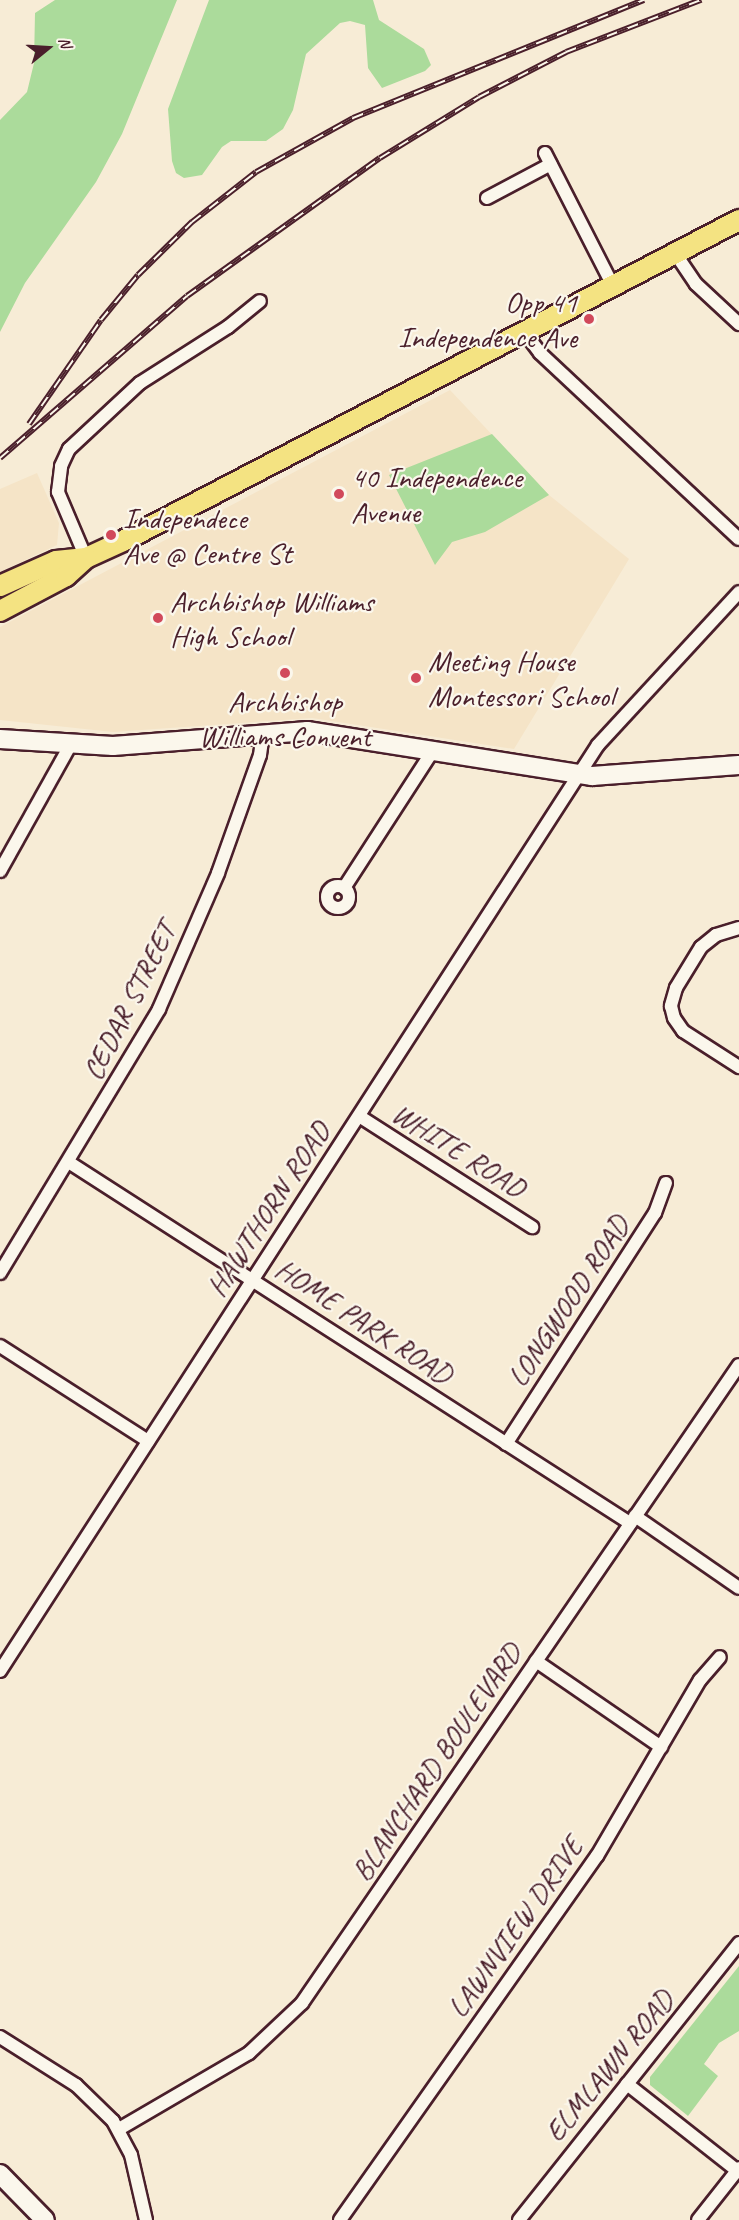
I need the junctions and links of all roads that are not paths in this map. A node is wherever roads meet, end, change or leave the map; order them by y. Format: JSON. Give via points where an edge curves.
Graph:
{"nodes":[{"id":1,"x":487,"y":198,"type":"dead end"},
{"id":2,"x":739,"y":220,"type":"edge"},
{"id":3,"x":675,"y":254,"type":"junction"},
{"id":4,"x":612,"y":286,"type":"junction"},
{"id":5,"x":260,"y":301,"type":"dead end"},
{"id":6,"x":739,"y":324,"type":"edge"},
{"id":7,"x":525,"y":333,"type":"junction"},
{"id":8,"x":739,"y":539,"type":"edge"},
{"id":9,"x":86,"y":558,"type":"junction"},
{"id":10,"x":0,"y":586,"type":"edge"},
{"id":11,"x":739,"y":592,"type":"edge"},
{"id":12,"x":0,"y":610,"type":"edge"},
{"id":13,"x":262,"y":733,"type":"junction"},
{"id":14,"x":0,"y":739,"type":"edge"},
{"id":15,"x":70,"y":746,"type":"junction"},
{"id":16,"x":434,"y":749,"type":"junction"},
{"id":17,"x":739,"y":765,"type":"edge"},
{"id":18,"x":579,"y":774,"type":"junction"},
{"id":19,"x":0,"y":870,"type":"edge"},
{"id":20,"x":344,"y":888,"type":"dead end"},
{"id":21,"x":739,"y":928,"type":"edge"},
{"id":22,"x":739,"y":1067,"type":"edge"},
{"id":23,"x":358,"y":1116,"type":"junction"},
{"id":24,"x":70,"y":1163,"type":"junction"},
{"id":25,"x":666,"y":1183,"type":"dead end"},
{"id":26,"x":532,"y":1227,"type":"dead end"},
{"id":27,"x":2,"y":1266,"type":"edge"},
{"id":28,"x":253,"y":1280,"type":"junction"},
{"id":29,"x":0,"y":1346,"type":"edge"},
{"id":30,"x":739,"y":1365,"type":"edge"},
{"id":31,"x":148,"y":1441,"type":"junction"},
{"id":32,"x":506,"y":1444,"type":"junction"},
{"id":33,"x":632,"y":1520,"type":"junction"},
{"id":34,"x":739,"y":1588,"type":"edge"},
{"id":35,"x":720,"y":1657,"type":"dead end"},
{"id":36,"x":536,"y":1660,"type":"junction"},
{"id":37,"x":0,"y":1671,"type":"edge"},
{"id":38,"x":661,"y":1747,"type":"junction"},
{"id":39,"x":739,"y":1943,"type":"edge"},
{"id":40,"x":0,"y":2037,"type":"edge"},
{"id":41,"x":627,"y":2084,"type":"junction"},
{"id":42,"x":119,"y":2129,"type":"junction"},
{"id":43,"x":738,"y":2170,"type":"edge"},
{"id":44,"x":0,"y":2174,"type":"edge"},
{"id":45,"x":45,"y":2220,"type":"edge"},
{"id":46,"x":146,"y":2220,"type":"edge"},
{"id":47,"x":340,"y":2220,"type":"edge"},
{"id":48,"x":519,"y":2220,"type":"edge"},
{"id":49,"x":698,"y":2220,"type":"edge"}],
"edges":[{"from":1,"to":4,"type":"street","via":[[548,158]]},
{"from":2,"to":3,"type":"main road"},
{"from":3,"to":4,"type":"main road"},
{"from":3,"to":6,"type":"street","via":[[691,278]]},
{"from":4,"to":7,"type":"main road"},
{"from":5,"to":9,"type":"street","via":[[228,327],[140,382],[69,449],[61,466],[58,492]]},
{"from":7,"to":8,"type":"street","via":[[540,352]]},
{"from":7,"to":9,"type":"main road"},
{"from":9,"to":10,"type":"main road","via":[[56,561]]},
{"from":9,"to":12,"type":"main road","via":[[66,576]]},
{"from":11,"to":18,"type":"street","name":"HAWTHORN ROAD","via":[[608,732]]},
{"from":13,"to":15,"type":"street","via":[[127,746]]},
{"from":13,"to":16,"type":"street","via":[[319,732]]},
{"from":13,"to":24,"type":"street","name":"CEDAR STREET","via":[[256,766],[185,954],[146,1034]]},
{"from":14,"to":15,"type":"street"},
{"from":15,"to":19,"type":"street"},
{"from":16,"to":18,"type":"street"},
{"from":16,"to":20,"type":"street"},
{"from":17,"to":18,"type":"street","via":[[612,776]]},
{"from":18,"to":23,"type":"street","name":"HAWTHORN ROAD"},
{"from":21,"to":22,"type":"street","via":[[716,935],[701,947],[676,988],[671,1006],[683,1031]]},
{"from":23,"to":26,"type":"street","name":"WHITE ROAD"},
{"from":23,"to":28,"type":"street","name":"HAWTHORN ROAD"},
{"from":24,"to":27,"type":"street","name":"CEDAR STREET"},
{"from":24,"to":28,"type":"street","name":"HOME PARK ROAD"},
{"from":25,"to":32,"type":"street","name":"LONGWOOD ROAD","via":[[655,1213]]},
{"from":28,"to":31,"type":"street","name":"HAWTHORN ROAD"},
{"from":28,"to":32,"type":"street","name":"HOME PARK ROAD"},
{"from":29,"to":31,"type":"street"},
{"from":30,"to":33,"type":"street","name":"BLANCHARD BOULEVARD"},
{"from":31,"to":37,"type":"street","name":"HAWTHORN ROAD"},
{"from":32,"to":33,"type":"street","name":"HOME PARK ROAD"},
{"from":33,"to":34,"type":"street","name":"HOME PARK ROAD"},
{"from":33,"to":36,"type":"street","name":"BLANCHARD BOULEVARD"},
{"from":35,"to":38,"type":"street","name":"LAWNVIEW DRIVE","via":[[700,1680]]},
{"from":36,"to":38,"type":"street"},
{"from":36,"to":42,"type":"street","name":"BLANCHARD BOULEVARD","via":[[294,2013],[249,2053]]},
{"from":38,"to":47,"type":"street","name":"LAWNVIEW DRIVE","via":[[597,1856]]},
{"from":39,"to":41,"type":"street","name":"ELMLAWN ROAD"},
{"from":40,"to":42,"type":"street","via":[[76,2085]]},
{"from":41,"to":43,"type":"street"},
{"from":41,"to":48,"type":"street","name":"ELMLAWN ROAD"},
{"from":42,"to":46,"type":"street","via":[[135,2166]]},
{"from":43,"to":49,"type":"street"},
{"from":44,"to":45,"type":"street"}]}
